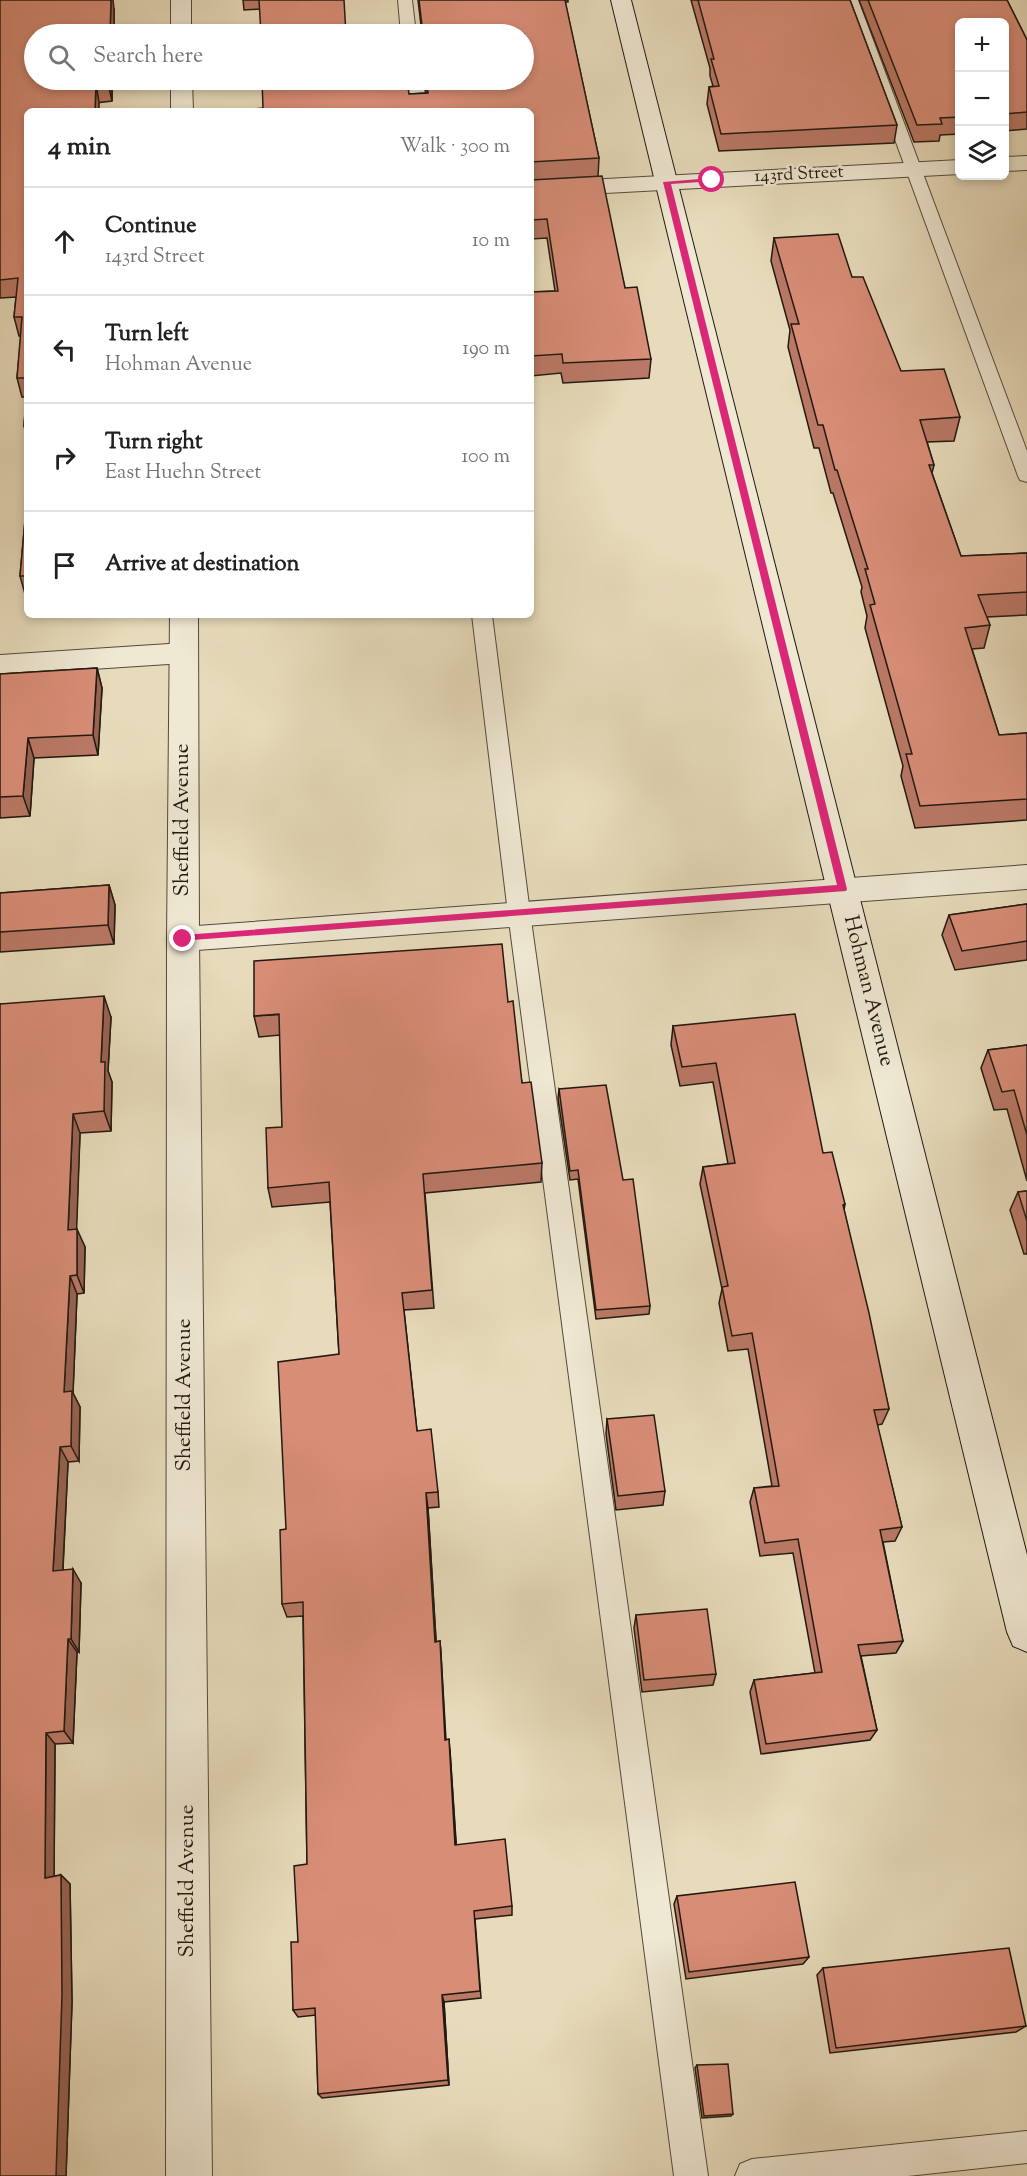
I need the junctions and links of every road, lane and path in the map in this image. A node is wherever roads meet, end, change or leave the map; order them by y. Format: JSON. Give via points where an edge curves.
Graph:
{"nodes":[{"id":1,"x":181,"y":0,"type":"edge"},
{"id":2,"x":405,"y":0,"type":"edge"},
{"id":3,"x":621,"y":0,"type":"edge"},
{"id":4,"x":850,"y":0,"type":"edge"},
{"id":5,"x":181,"y":24,"type":"edge"},
{"id":6,"x":408,"y":24,"type":"edge"},
{"id":7,"x":182,"y":90,"type":"edge"},
{"id":8,"x":416,"y":90,"type":"edge"},
{"id":9,"x":182,"y":108,"type":"edge"},
{"id":10,"x":419,"y":108,"type":"edge"},
{"id":11,"x":1027,"y":163,"type":"edge"},
{"id":12,"x":1009,"y":164,"type":"edge"},
{"id":13,"x":955,"y":167,"type":"edge"},
{"id":14,"x":915,"y":169,"type":"junction"},
{"id":15,"x":667,"y":182,"type":"junction"},
{"id":16,"x":534,"y":190,"type":"edge"},
{"id":17,"x":1027,"y":476,"type":"edge"},
{"id":18,"x":184,"y":618,"type":"edge"},
{"id":19,"x":482,"y":618,"type":"edge"},
{"id":20,"x":184,"y":653,"type":"junction"},
{"id":21,"x":0,"y":665,"type":"edge"},
{"id":22,"x":1027,"y":877,"type":"edge"},
{"id":23,"x":842,"y":889,"type":"junction"},
{"id":24,"x":519,"y":913,"type":"junction"},
{"id":25,"x":183,"y":939,"type":"junction"},
{"id":26,"x":1027,"y":1632,"type":"edge"},
{"id":27,"x":1027,"y":2147,"type":"edge"},
{"id":28,"x":189,"y":2176,"type":"edge"},
{"id":29,"x":692,"y":2176,"type":"edge"},
{"id":30,"x":752,"y":2176,"type":"edge"}],
"edges":[{"from":1,"to":5,"type":"street"},
{"from":2,"to":6,"type":"lane"},
{"from":3,"to":15,"type":"street","name":"Hohman Avenue"},
{"from":4,"to":14,"type":"lane"},
{"from":7,"to":9,"type":"street"},
{"from":8,"to":10,"type":"lane"},
{"from":11,"to":12,"type":"street"},
{"from":13,"to":14,"type":"street","name":"143rd Street"},
{"from":14,"to":15,"type":"street","name":"143rd Street"},
{"from":14,"to":17,"type":"lane"},
{"from":15,"to":16,"type":"street","name":"143rd Street"},
{"from":15,"to":23,"type":"street","name":"Hohman Avenue"},
{"from":18,"to":20,"type":"street","name":"Sheffield Avenue"},
{"from":19,"to":24,"type":"lane"},
{"from":20,"to":21,"type":"street"},
{"from":20,"to":25,"type":"street","name":"Sheffield Avenue"},
{"from":22,"to":23,"type":"street"},
{"from":23,"to":24,"type":"street"},
{"from":23,"to":26,"type":"street","name":"Hohman Avenue"},
{"from":24,"to":25,"type":"street"},
{"from":24,"to":29,"type":"lane"},
{"from":25,"to":28,"type":"street","name":"Sheffield Avenue"},
{"from":27,"to":30,"type":"lane"}]}
